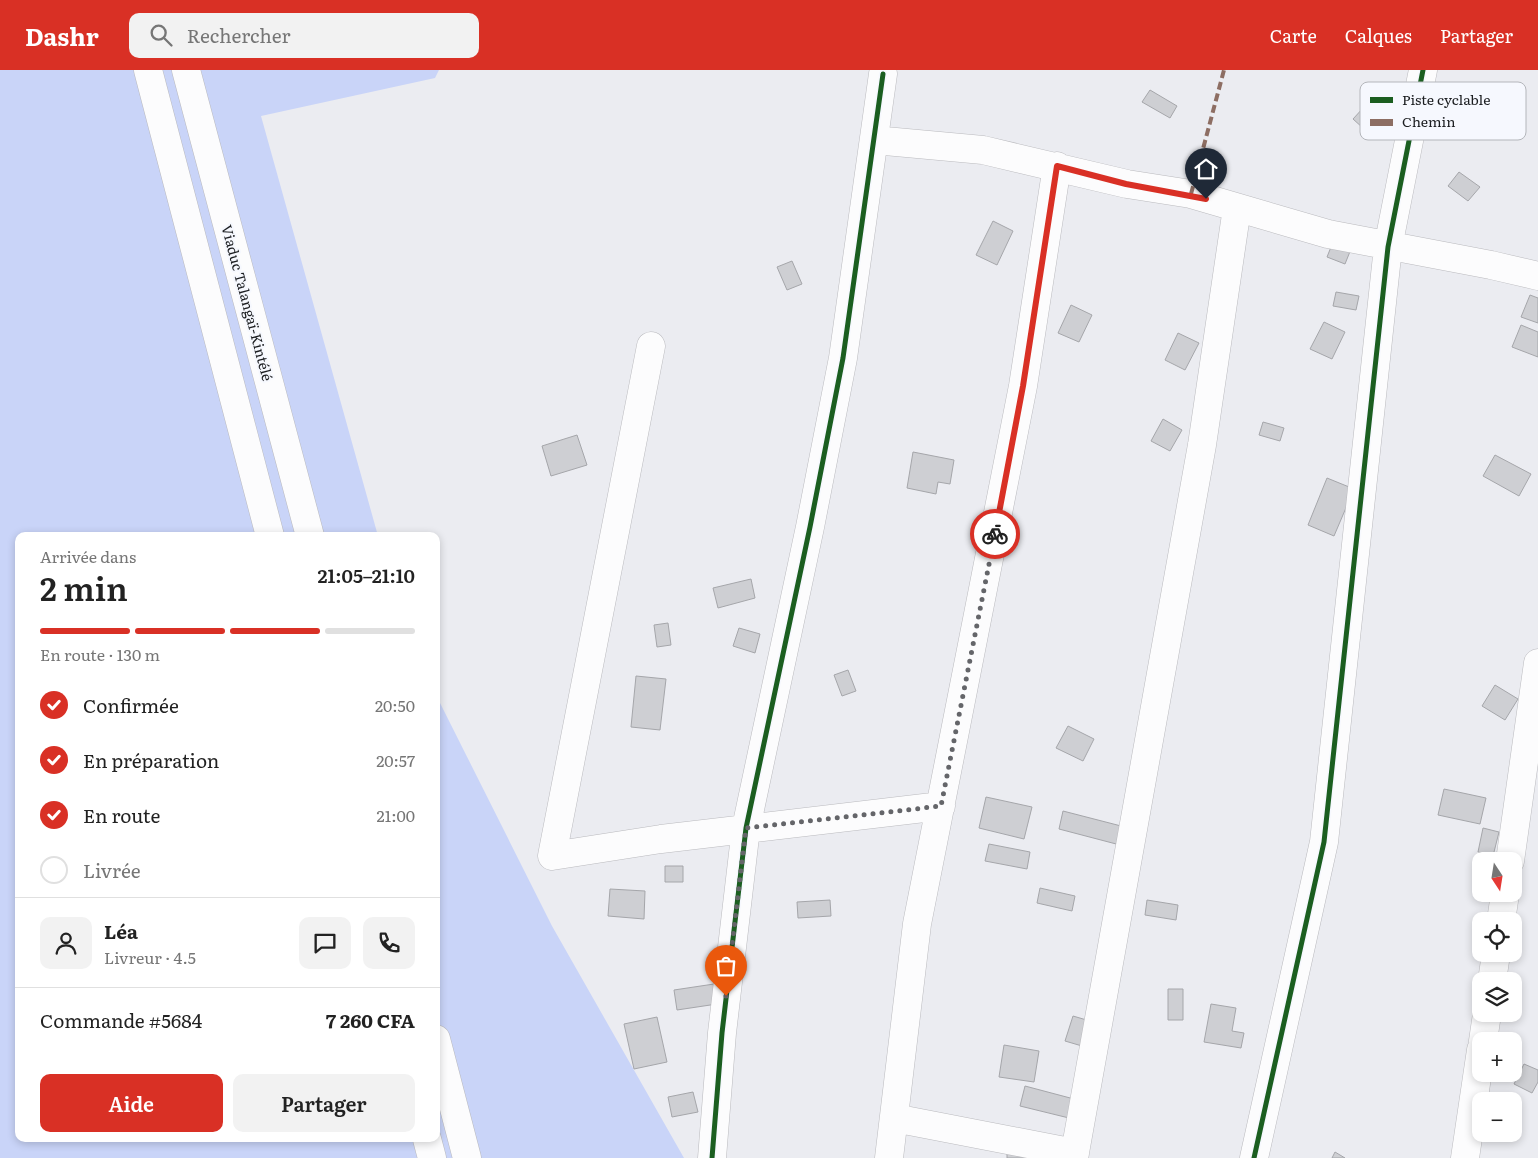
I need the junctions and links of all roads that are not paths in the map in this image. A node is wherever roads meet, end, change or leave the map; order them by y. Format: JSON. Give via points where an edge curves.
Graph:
{"nodes":[{"id":1,"x":148,"y":70,"type":"edge"},
{"id":2,"x":186,"y":70,"type":"edge"},
{"id":3,"x":883,"y":74,"type":"dead end"},
{"id":4,"x":874,"y":140,"type":"junction"},
{"id":5,"x":1409,"y":140,"type":"edge"},
{"id":6,"x":1057,"y":166,"type":"junction"},
{"id":7,"x":1237,"y":208,"type":"junction"},
{"id":8,"x":1388,"y":247,"type":"junction"},
{"id":9,"x":1538,"y":276,"type":"edge"},
{"id":10,"x":651,"y":346,"type":"dead end"},
{"id":11,"x":269,"y":532,"type":"edge"},
{"id":12,"x":309,"y":532,"type":"edge"},
{"id":13,"x":1538,"y":662,"type":"edge"},
{"id":14,"x":941,"y":806,"type":"junction"},
{"id":15,"x":746,"y":828,"type":"junction"},
{"id":16,"x":1511,"y":852,"type":"edge"},
{"id":17,"x":440,"y":1054,"type":"edge"},
{"id":18,"x":1476,"y":1082,"type":"edge"},
{"id":19,"x":894,"y":1118,"type":"junction"},
{"id":20,"x":428,"y":1142,"type":"edge"},
{"id":21,"x":1075,"y":1155,"type":"edge"},
{"id":22,"x":432,"y":1158,"type":"edge"},
{"id":23,"x":467,"y":1158,"type":"edge"},
{"id":24,"x":712,"y":1158,"type":"edge"},
{"id":25,"x":889,"y":1158,"type":"edge"},
{"id":26,"x":1254,"y":1158,"type":"edge"},
{"id":27,"x":1465,"y":1158,"type":"edge"}],
"edges":[{"from":1,"to":11,"type":"main road"},
{"from":2,"to":12,"type":"main road","name":"Viaduc Talangaï-Kintélé"},
{"from":3,"to":4,"type":"main road"},
{"from":4,"to":6,"type":"main road","via":[[982,150]]},
{"from":4,"to":15,"type":"main road","via":[[843,358]]},
{"from":5,"to":8,"type":"main road"},
{"from":6,"to":7,"type":"main road","via":[[1126,184],[1191,194]]},
{"from":6,"to":14,"type":"main road","via":[[1021,396]]},
{"from":7,"to":8,"type":"main road"},
{"from":7,"to":21,"type":"main road","via":[[1199,464]]},
{"from":8,"to":9,"type":"main road","via":[[1491,264]]},
{"from":8,"to":26,"type":"main road","via":[[1324,842]]},
{"from":10,"to":15,"type":"main road","via":[[552,856]]},
{"from":13,"to":16,"type":"main road"},
{"from":14,"to":15,"type":"main road"},
{"from":14,"to":19,"type":"main road","via":[[917,924]]},
{"from":15,"to":24,"type":"main road","via":[[722,1033]]},
{"from":17,"to":23,"type":"main road"},
{"from":18,"to":27,"type":"main road"},
{"from":19,"to":21,"type":"main road"},
{"from":19,"to":25,"type":"main road"},
{"from":20,"to":22,"type":"main road"}]}
